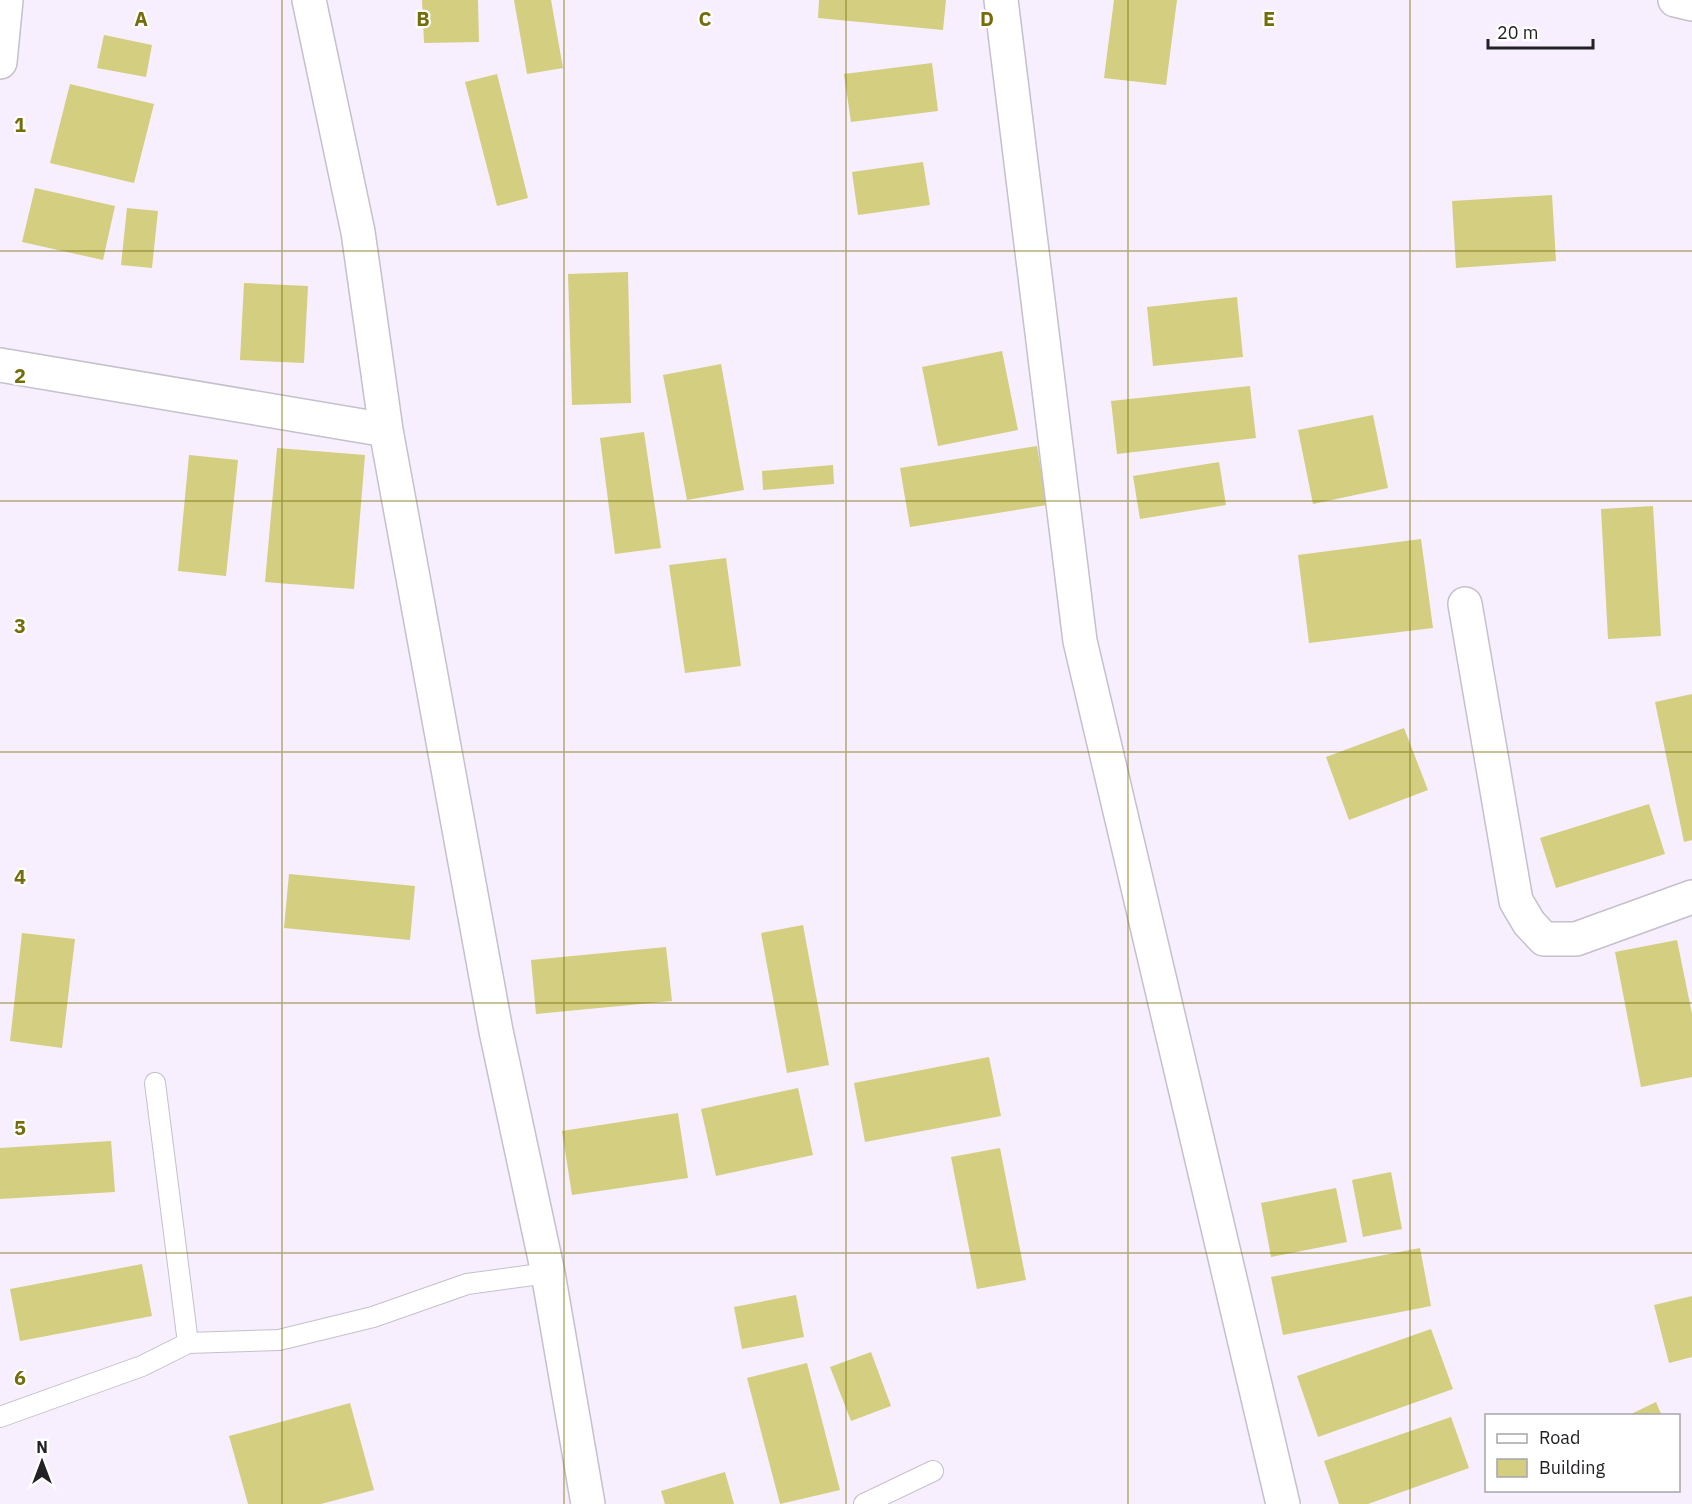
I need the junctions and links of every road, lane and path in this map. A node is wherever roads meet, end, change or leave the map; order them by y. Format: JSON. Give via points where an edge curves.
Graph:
{"nodes":[{"id":1,"x":6,"y":0,"type":"edge"},
{"id":2,"x":309,"y":0,"type":"edge"},
{"id":3,"x":1001,"y":0,"type":"edge"},
{"id":4,"x":1675,"y":0,"type":"edge"},
{"id":5,"x":1692,"y":4,"type":"edge"},
{"id":6,"x":0,"y":62,"type":"edge"},
{"id":7,"x":0,"y":365,"type":"edge"},
{"id":8,"x":386,"y":430,"type":"junction"},
{"id":9,"x":1465,"y":604,"type":"dead end"},
{"id":10,"x":1692,"y":897,"type":"edge"},
{"id":11,"x":155,"y":1083,"type":"dead end"},
{"id":12,"x":548,"y":1273,"type":"junction"},
{"id":13,"x":188,"y":1343,"type":"junction"},
{"id":14,"x":0,"y":1417,"type":"edge"},
{"id":15,"x":933,"y":1471,"type":"dead end"},
{"id":16,"x":588,"y":1504,"type":"edge"},
{"id":17,"x":864,"y":1504,"type":"edge"},
{"id":18,"x":1283,"y":1504,"type":"edge"}],
"edges":[{"from":1,"to":6,"type":"street"},
{"from":2,"to":8,"type":"street","via":[[358,232]]},
{"from":3,"to":18,"type":"street","via":[[1080,641]]},
{"from":4,"to":5,"type":"street"},
{"from":7,"to":8,"type":"street"},
{"from":8,"to":12,"type":"street","via":[[496,1031]]},
{"from":9,"to":10,"type":"street","via":[[1516,901],[1528,923],[1544,939],[1576,939]]},
{"from":11,"to":13,"type":"lane"},
{"from":12,"to":13,"type":"lane","via":[[466,1284],[373,1317],[279,1340]]},
{"from":12,"to":16,"type":"street"},
{"from":13,"to":14,"type":"lane","via":[[142,1365]]},
{"from":15,"to":17,"type":"lane"}]}
